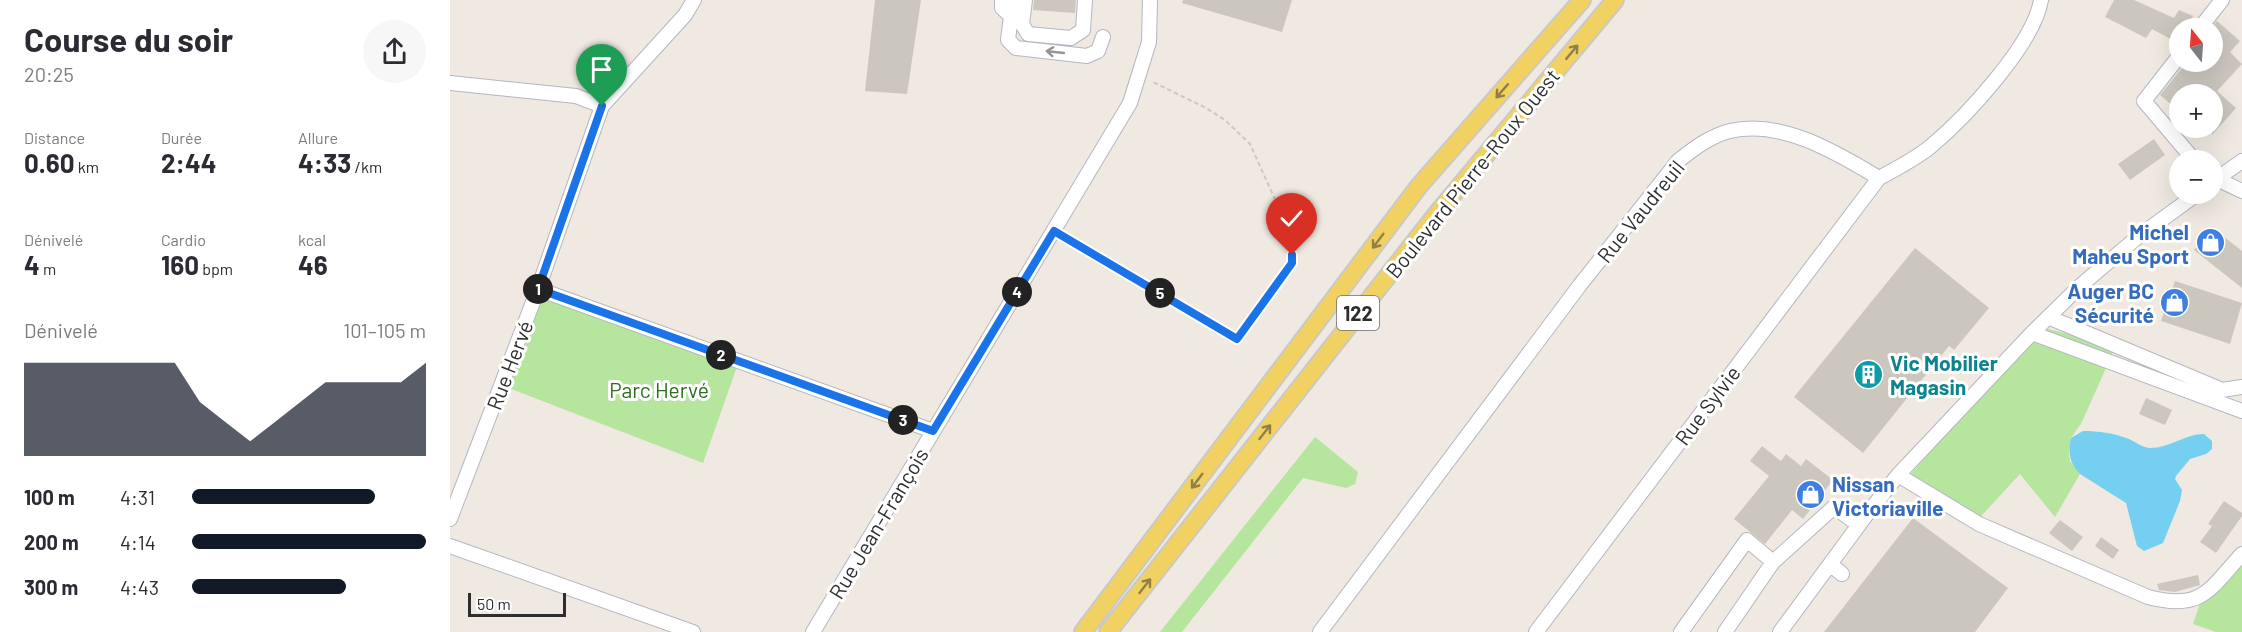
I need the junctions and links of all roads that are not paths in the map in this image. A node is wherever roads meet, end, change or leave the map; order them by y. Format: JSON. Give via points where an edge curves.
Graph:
{"nodes":[{"id":1,"x":694,"y":0,"type":"edge"},
{"id":2,"x":1002,"y":0,"type":"edge"},
{"id":3,"x":1013,"y":0,"type":"edge"},
{"id":4,"x":1026,"y":0,"type":"edge"},
{"id":5,"x":1085,"y":0,"type":"edge"},
{"id":6,"x":1150,"y":0,"type":"edge"},
{"id":7,"x":1582,"y":0,"type":"edge"},
{"id":8,"x":1615,"y":0,"type":"edge"},
{"id":9,"x":2041,"y":0,"type":"edge"},
{"id":10,"x":2222,"y":0,"type":"edge"},
{"id":11,"x":1011,"y":16,"type":"junction"},
{"id":12,"x":2208,"y":18,"type":"edge"},
{"id":13,"x":1103,"y":37,"type":"dead end"},
{"id":14,"x":2169,"y":69,"type":"edge"},
{"id":15,"x":450,"y":83,"type":"edge"},
{"id":16,"x":602,"y":106,"type":"junction"},
{"id":17,"x":2185,"y":150,"type":"edge"},
{"id":18,"x":2242,"y":161,"type":"edge"},
{"id":19,"x":2223,"y":175,"type":"edge"},
{"id":20,"x":1879,"y":178,"type":"junction"},
{"id":21,"x":2223,"y":184,"type":"edge"},
{"id":22,"x":2242,"y":191,"type":"edge"},
{"id":23,"x":2183,"y":204,"type":"edge"},
{"id":24,"x":538,"y":289,"type":"junction"},
{"id":25,"x":2048,"y":317,"type":"junction"},
{"id":26,"x":2032,"y":333,"type":"junction"},
{"id":27,"x":2242,"y":387,"type":"edge"},
{"id":28,"x":2242,"y":411,"type":"edge"},
{"id":29,"x":933,"y":431,"type":"junction"},
{"id":30,"x":1898,"y":475,"type":"junction"},
{"id":31,"x":450,"y":519,"type":"edge"},
{"id":32,"x":1859,"y":525,"type":"junction"},
{"id":33,"x":450,"y":546,"type":"edge"},
{"id":34,"x":2242,"y":554,"type":"edge"},
{"id":35,"x":1773,"y":562,"type":"junction"},
{"id":36,"x":1830,"y":564,"type":"junction"},
{"id":37,"x":1842,"y":574,"type":"dead end"},
{"id":38,"x":693,"y":632,"type":"edge"},
{"id":39,"x":813,"y":632,"type":"edge"},
{"id":40,"x":1083,"y":632,"type":"edge"},
{"id":41,"x":1108,"y":632,"type":"edge"},
{"id":42,"x":1320,"y":632,"type":"edge"},
{"id":43,"x":1536,"y":632,"type":"edge"},
{"id":44,"x":1681,"y":632,"type":"edge"},
{"id":45,"x":1725,"y":632,"type":"edge"},
{"id":46,"x":1780,"y":632,"type":"edge"}],
"edges":[{"from":1,"to":16,"type":"street","name":"Rue Hervé","via":[[686,15]]},
{"from":2,"to":11,"type":"street","via":[[1002,8]]},
{"from":3,"to":11,"type":"street"},
{"from":4,"to":5,"type":"street","via":[[1022,24],[1028,34],[1071,38],[1083,30]]},
{"from":6,"to":29,"type":"street","name":"Rue Jean-François","via":[[1149,42],[1130,103]]},
{"from":7,"to":40,"type":"main road","name":"Boulevard Pierre-Roux Ouest","number":"122","one_way":true,"via":[[1419,186]]},
{"from":41,"to":8,"type":"main road","name":"Boulevard Pierre-Roux Ouest","number":"122","one_way":true,"via":[[1435,216]]},
{"from":9,"to":20,"type":"street","via":[[2022,44],[1988,90],[1929,148]]},
{"from":10,"to":12,"type":"street"},
{"from":13,"to":11,"type":"street","one_way":true,"via":[[1098,51],[1087,56],[1016,48],[1008,40]]},
{"from":14,"to":17,"type":"street","via":[[2144,101]]},
{"from":15,"to":16,"type":"street","via":[[576,96]]},
{"from":16,"to":24,"type":"street","name":"Rue Hervé"},
{"from":18,"to":19,"type":"street"},
{"from":20,"to":42,"type":"street","name":"Rue Vaudreuil","via":[[1793,135],[1759,129],[1730,131],[1698,145],[1678,161]]},
{"from":20,"to":43,"type":"street","name":"Rue Sylvie"},
{"from":21,"to":22,"type":"street"},
{"from":23,"to":25,"type":"street","via":[[2139,236]]},
{"from":24,"to":29,"type":"street"},
{"from":24,"to":31,"type":"street","name":"Rue Hervé"},
{"from":25,"to":26,"type":"street"},
{"from":25,"to":27,"type":"street","via":[[2222,390]]},
{"from":26,"to":28,"type":"street"},
{"from":26,"to":30,"type":"street"},
{"from":29,"to":39,"type":"street","name":"Rue Jean-François"},
{"from":30,"to":32,"type":"street"},
{"from":30,"to":34,"type":"street","via":[[1979,524],[2163,601],[2185,602],[2203,596]]},
{"from":32,"to":35,"type":"street","via":[[1834,507]]},
{"from":32,"to":36,"type":"street"},
{"from":33,"to":38,"type":"street"},
{"from":35,"to":44,"type":"street","via":[[1747,540]]},
{"from":35,"to":45,"type":"street"},
{"from":36,"to":37,"type":"street"},
{"from":36,"to":46,"type":"street"}]}
